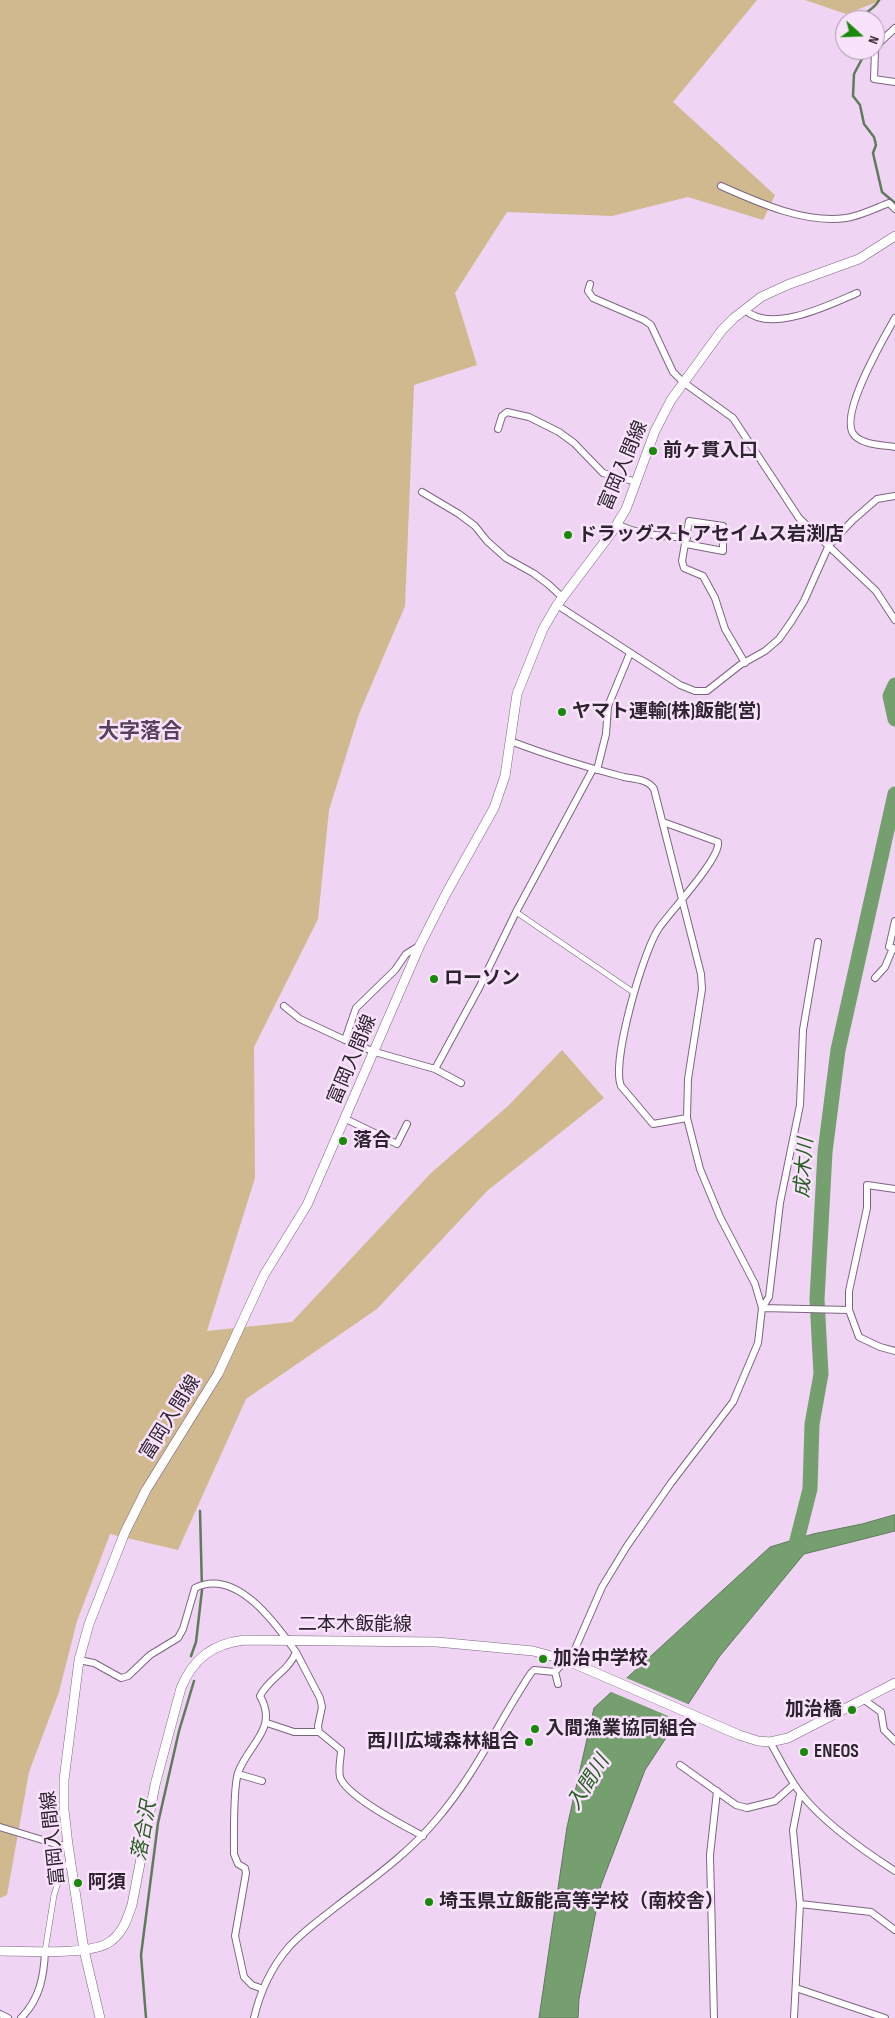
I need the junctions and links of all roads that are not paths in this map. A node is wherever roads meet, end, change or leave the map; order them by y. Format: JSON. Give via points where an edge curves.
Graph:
{"nodes":[{"id":1,"x":895,"y":28,"type":"edge"},
{"id":2,"x":885,"y":38,"type":"edge"},
{"id":3,"x":875,"y":60,"type":"edge"},
{"id":4,"x":895,"y":82,"type":"edge"},
{"id":5,"x":721,"y":186,"type":"dead end"},
{"id":6,"x":895,"y":209,"type":"edge"},
{"id":7,"x":895,"y":236,"type":"edge"},
{"id":8,"x":590,"y":284,"type":"dead end"},
{"id":9,"x":857,"y":293,"type":"dead end"},
{"id":10,"x":744,"y":310,"type":"junction"},
{"id":11,"x":895,"y":318,"type":"edge"},
{"id":12,"x":683,"y":382,"type":"junction"},
{"id":13,"x":498,"y":429,"type":"dead end"},
{"id":14,"x":895,"y":447,"type":"edge"},
{"id":15,"x":637,"y":482,"type":"junction"},
{"id":16,"x":422,"y":492,"type":"dead end"},
{"id":17,"x":895,"y":496,"type":"edge"},
{"id":18,"x":617,"y":524,"type":"junction"},
{"id":19,"x":686,"y":541,"type":"junction"},
{"id":20,"x":829,"y":545,"type":"junction"},
{"id":21,"x":559,"y":601,"type":"junction"},
{"id":22,"x":895,"y":620,"type":"edge"},
{"id":23,"x":630,"y":653,"type":"junction"},
{"id":24,"x":744,"y":663,"type":"junction"},
{"id":25,"x":510,"y":741,"type":"junction"},
{"id":26,"x":595,"y":770,"type":"junction"},
{"id":27,"x":663,"y":822,"type":"junction"},
{"id":28,"x":682,"y":897,"type":"junction"},
{"id":29,"x":516,"y":912,"type":"junction"},
{"id":30,"x":895,"y":921,"type":"edge"},
{"id":31,"x":818,"y":942,"type":"dead end"},
{"id":32,"x":420,"y":945,"type":"junction"},
{"id":33,"x":894,"y":949,"type":"edge"},
{"id":34,"x":876,"y":978,"type":"dead end"},
{"id":35,"x":633,"y":992,"type":"junction"},
{"id":36,"x":284,"y":1006,"type":"dead end"},
{"id":37,"x":345,"y":1040,"type":"junction"},
{"id":38,"x":375,"y":1052,"type":"junction"},
{"id":39,"x":435,"y":1069,"type":"junction"},
{"id":40,"x":461,"y":1083,"type":"dead end"},
{"id":41,"x":687,"y":1118,"type":"junction"},
{"id":42,"x":346,"y":1119,"type":"junction"},
{"id":43,"x":406,"y":1124,"type":"dead end"},
{"id":44,"x":895,"y":1188,"type":"edge"},
{"id":45,"x":762,"y":1308,"type":"junction"},
{"id":46,"x":849,"y":1310,"type":"junction"},
{"id":47,"x":895,"y":1351,"type":"edge"},
{"id":48,"x":288,"y":1641,"type":"junction"},
{"id":49,"x":296,"y":1652,"type":"junction"},
{"id":50,"x":79,"y":1660,"type":"junction"},
{"id":51,"x":566,"y":1660,"type":"junction"},
{"id":52,"x":555,"y":1672,"type":"junction"},
{"id":53,"x":895,"y":1683,"type":"edge"},
{"id":54,"x":558,"y":1684,"type":"dead end"},
{"id":55,"x":863,"y":1699,"type":"junction"},
{"id":56,"x":267,"y":1723,"type":"junction"},
{"id":57,"x":319,"y":1732,"type":"junction"},
{"id":58,"x":895,"y":1740,"type":"edge"},
{"id":59,"x":770,"y":1742,"type":"junction"},
{"id":60,"x":680,"y":1765,"type":"dead end"},
{"id":61,"x":238,"y":1774,"type":"junction"},
{"id":62,"x":262,"y":1781,"type":"dead end"},
{"id":63,"x":794,"y":1784,"type":"junction"},
{"id":64,"x":717,"y":1791,"type":"junction"},
{"id":65,"x":800,"y":1794,"type":"junction"},
{"id":66,"x":0,"y":1827,"type":"edge"},
{"id":67,"x":423,"y":1836,"type":"junction"},
{"id":68,"x":68,"y":1844,"type":"junction"},
{"id":69,"x":71,"y":1862,"type":"junction"},
{"id":70,"x":895,"y":1871,"type":"edge"},
{"id":71,"x":800,"y":1904,"type":"junction"},
{"id":72,"x":895,"y":1930,"type":"edge"},
{"id":73,"x":84,"y":1950,"type":"junction"},
{"id":74,"x":0,"y":1951,"type":"edge"},
{"id":75,"x":45,"y":1951,"type":"junction"},
{"id":76,"x":796,"y":1988,"type":"junction"},
{"id":77,"x":263,"y":1989,"type":"junction"},
{"id":78,"x":0,"y":2014,"type":"edge"},
{"id":79,"x":8,"y":2018,"type":"edge"},
{"id":80,"x":22,"y":2018,"type":"edge"},
{"id":81,"x":100,"y":2018,"type":"edge"},
{"id":82,"x":254,"y":2018,"type":"edge"},
{"id":83,"x":714,"y":2018,"type":"edge"},
{"id":84,"x":794,"y":2018,"type":"edge"},
{"id":85,"x":885,"y":2018,"type":"edge"}],
"edges":[{"from":1,"to":2,"type":"street"},
{"from":3,"to":4,"type":"street","via":[[874,79]]},
{"from":5,"to":6,"type":"street","via":[[759,203],[809,216],[846,218],[889,203]]},
{"from":7,"to":10,"type":"main road","name":"富岡入間線","via":[[859,259],[774,291]]},
{"from":8,"to":12,"type":"street","via":[[588,291],[593,298],[651,325],[673,372]]},
{"from":9,"to":10,"type":"street","via":[[804,316],[768,318],[752,316]]},
{"from":10,"to":12,"type":"main road","name":"富岡入間線","via":[[722,330]]},
{"from":11,"to":14,"type":"street","via":[[871,360],[851,414],[850,429],[860,441]]},
{"from":12,"to":15,"type":"main road","name":"富岡入間線","via":[[655,430]]},
{"from":12,"to":20,"type":"street","via":[[733,418],[799,518]]},
{"from":13,"to":15,"type":"street","via":[[502,416],[507,412],[529,417],[574,443],[603,473]]},
{"from":15,"to":18,"type":"main road","name":"富岡入間線"},
{"from":16,"to":21,"type":"street","via":[[459,514],[506,558],[548,584]]},
{"from":17,"to":20,"type":"street","via":[[877,499]]},
{"from":18,"to":19,"type":"street"},
{"from":18,"to":21,"type":"main road","name":"富岡入間線"},
{"from":19,"to":19,"type":"street","via":[[723,551],[723,526],[689,521]]},
{"from":19,"to":24,"type":"street","via":[[682,561],[684,568],[704,576],[725,629]]},
{"from":20,"to":22,"type":"street","via":[[876,592]]},
{"from":20,"to":24,"type":"street","via":[[804,601],[779,639]]},
{"from":21,"to":23,"type":"street"},
{"from":21,"to":25,"type":"main road","name":"富岡入間線","via":[[543,630],[517,694]]},
{"from":23,"to":24,"type":"street","via":[[695,691],[707,691]]},
{"from":23,"to":26,"type":"street","via":[[608,706],[606,734]]},
{"from":25,"to":26,"type":"street"},
{"from":25,"to":32,"type":"main road","name":"富岡入間線","via":[[505,776],[494,808]]},
{"from":26,"to":27,"type":"street","via":[[651,784]]},
{"from":26,"to":29,"type":"street"},
{"from":27,"to":28,"type":"street"},
{"from":27,"to":28,"type":"street","via":[[718,842],[719,846],[706,869]]},
{"from":28,"to":35,"type":"street","via":[[657,930]]},
{"from":28,"to":41,"type":"street","via":[[702,989],[688,1079]]},
{"from":29,"to":35,"type":"street"},
{"from":29,"to":39,"type":"street"},
{"from":30,"to":33,"type":"street","via":[[889,948]]},
{"from":31,"to":45,"type":"street","via":[[802,1030],[800,1105],[780,1203],[769,1297]]},
{"from":32,"to":37,"type":"street","via":[[406,954],[395,970],[356,1008]]},
{"from":32,"to":38,"type":"main road","name":"富岡入間線"},
{"from":33,"to":34,"type":"street"},
{"from":35,"to":41,"type":"street","via":[[620,1054],[618,1079],[621,1086],[653,1124]]},
{"from":36,"to":37,"type":"street","via":[[300,1019]]},
{"from":37,"to":38,"type":"street"},
{"from":38,"to":39,"type":"street"},
{"from":38,"to":42,"type":"main road","name":"富岡入間線"},
{"from":39,"to":40,"type":"street"},
{"from":41,"to":45,"type":"street","via":[[700,1169]]},
{"from":42,"to":43,"type":"street","via":[[397,1144]]},
{"from":42,"to":50,"type":"main road","name":"富岡入間線","via":[[307,1205],[264,1275],[218,1374],[146,1490],[125,1532],[91,1618]]},
{"from":44,"to":46,"type":"street","via":[[867,1185],[867,1208],[849,1291]]},
{"from":45,"to":46,"type":"street"},
{"from":45,"to":51,"type":"street","via":[[758,1343],[733,1402],[623,1552],[602,1587],[575,1649]]},
{"from":46,"to":47,"type":"street","via":[[859,1337]]},
{"from":48,"to":49,"type":"street"},
{"from":48,"to":50,"type":"street","via":[[255,1601],[213,1583],[195,1588],[178,1638],[150,1655],[128,1676],[122,1678],[94,1663]]},
{"from":48,"to":51,"type":"main road","name":"二本木飯能線","via":[[464,1644],[533,1651]]},
{"from":48,"to":73,"type":"main road","name":"二本木飯能線","via":[[244,1640],[230,1643],[205,1654],[191,1668],[175,1707],[132,1905],[125,1924],[109,1943]]},
{"from":49,"to":56,"type":"street","via":[[293,1661],[265,1686],[260,1696],[266,1706]]},
{"from":49,"to":57,"type":"street","via":[[320,1698]]},
{"from":50,"to":68,"type":"main road","name":"富岡入間線","via":[[64,1780]]},
{"from":51,"to":52,"type":"street"},
{"from":51,"to":59,"type":"main road","name":"二本木飯能線","via":[[702,1721],[747,1738]]},
{"from":52,"to":54,"type":"street"},
{"from":52,"to":67,"type":"street","via":[[531,1672],[463,1785]]},
{"from":53,"to":55,"type":"main road","name":"二本木飯能線"},
{"from":55,"to":58,"type":"street","via":[[881,1712],[884,1730]]},
{"from":55,"to":59,"type":"main road","name":"二本木飯能線","via":[[804,1731]]},
{"from":56,"to":57,"type":"street","via":[[294,1732]]},
{"from":56,"to":61,"type":"street"},
{"from":57,"to":67,"type":"street","via":[[342,1750],[339,1769],[346,1785],[367,1804]]},
{"from":59,"to":63,"type":"street"},
{"from":60,"to":64,"type":"street"},
{"from":61,"to":62,"type":"street"},
{"from":61,"to":77,"type":"street","via":[[234,1854],[246,1874],[235,1936],[244,1977]]},
{"from":63,"to":64,"type":"street","via":[[775,1800],[747,1808]]},
{"from":63,"to":65,"type":"street"},
{"from":64,"to":83,"type":"street","via":[[710,1855]]},
{"from":65,"to":70,"type":"street","via":[[820,1816]]},
{"from":65,"to":71,"type":"street","via":[[793,1830]]},
{"from":66,"to":68,"type":"street","via":[[59,1845]]},
{"from":67,"to":77,"type":"street","via":[[299,1937],[279,1959]]},
{"from":68,"to":69,"type":"main road","name":"富岡入間線"},
{"from":69,"to":73,"type":"main road","name":"富岡入間線"},
{"from":69,"to":75,"type":"street","via":[[63,1867],[54,1895]]},
{"from":71,"to":72,"type":"street","via":[[872,1912]]},
{"from":71,"to":76,"type":"street"},
{"from":73,"to":75,"type":"main road","name":"二本木飯能線"},
{"from":73,"to":81,"type":"main road","name":"富岡入間線"},
{"from":74,"to":75,"type":"main road","name":"二本木飯能線"},
{"from":75,"to":80,"type":"street","via":[[40,1988]]},
{"from":76,"to":84,"type":"street"},
{"from":76,"to":85,"type":"street"},
{"from":77,"to":82,"type":"street"},
{"from":78,"to":79,"type":"street"}]}
